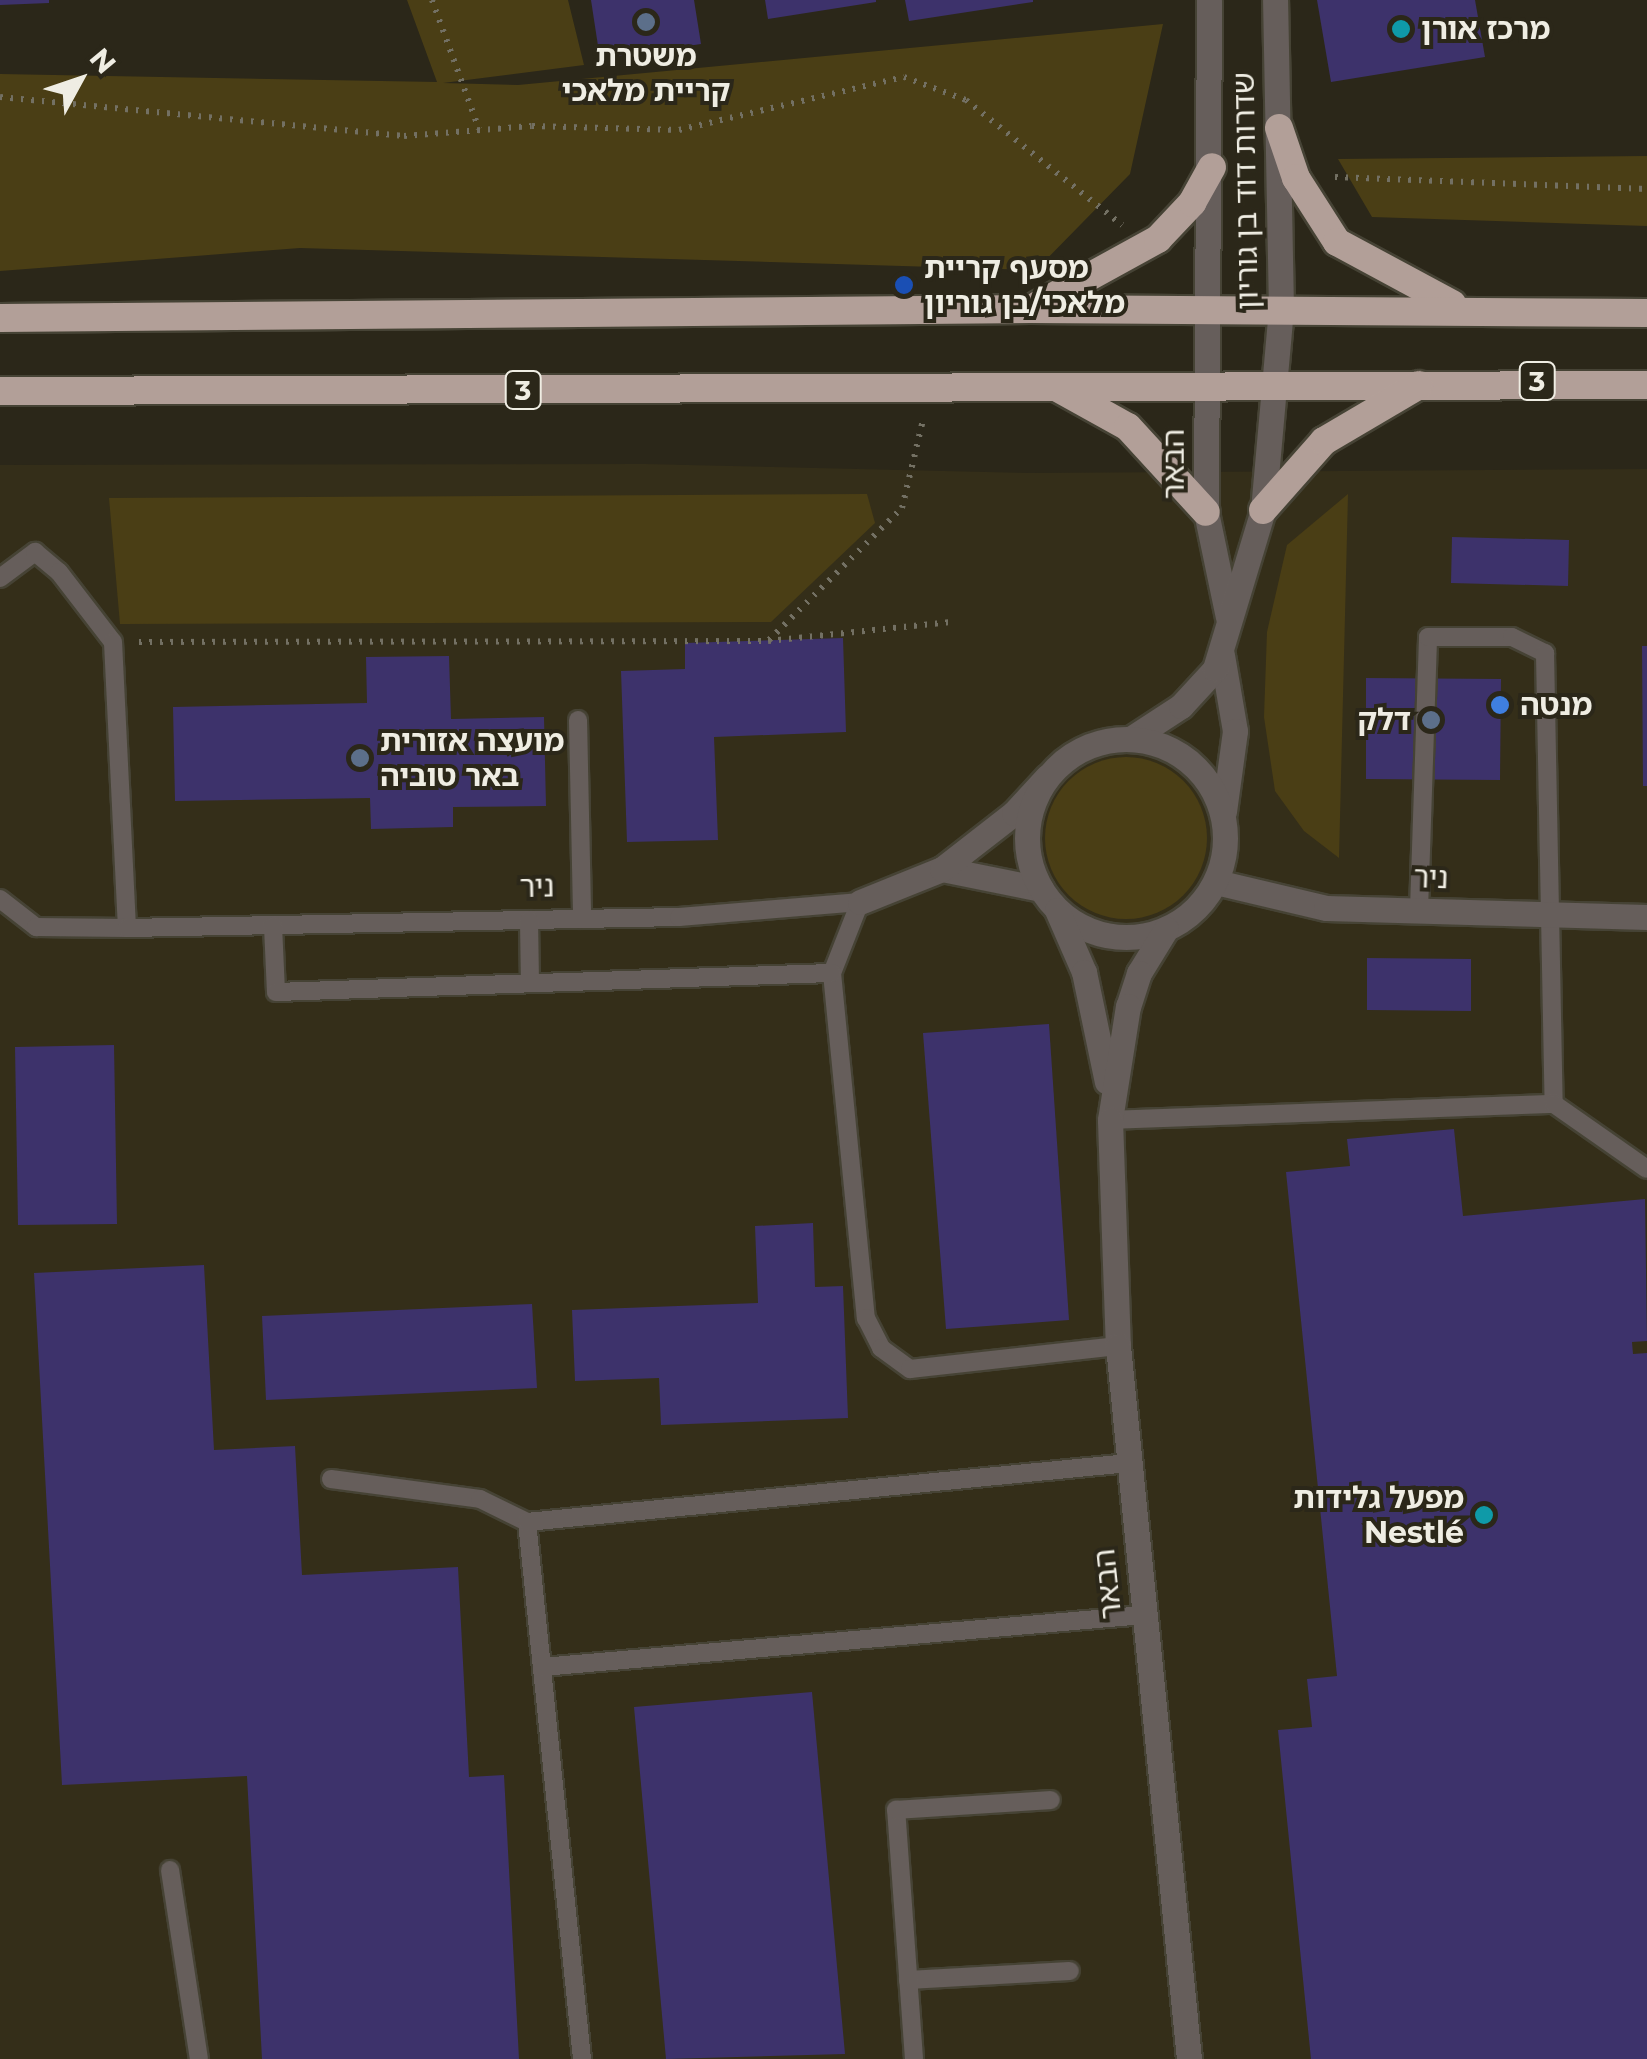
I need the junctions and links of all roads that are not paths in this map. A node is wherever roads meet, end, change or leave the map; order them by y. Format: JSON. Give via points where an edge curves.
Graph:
{"nodes":[{"id":1,"x":1209,"y":0,"type":"edge"},
{"id":2,"x":1275,"y":0,"type":"edge"},
{"id":3,"x":1278,"y":128,"type":"junction"},
{"id":4,"x":1212,"y":167,"type":"junction"},
{"id":5,"x":1031,"y":308,"type":"junction"},
{"id":6,"x":1208,"y":309,"type":"junction"},
{"id":7,"x":1281,"y":309,"type":"junction"},
{"id":8,"x":1462,"y":309,"type":"junction"},
{"id":9,"x":1647,"y":313,"type":"edge"},
{"id":10,"x":0,"y":318,"type":"edge"},
{"id":11,"x":1206,"y":381,"type":"junction"},
{"id":12,"x":1426,"y":381,"type":"junction"},
{"id":13,"x":1046,"y":382,"type":"junction"},
{"id":14,"x":1276,"y":382,"type":"junction"},
{"id":15,"x":1647,"y":384,"type":"edge"},
{"id":16,"x":0,"y":391,"type":"edge"},
{"id":17,"x":1263,"y":510,"type":"junction"},
{"id":18,"x":1206,"y":512,"type":"junction"},
{"id":19,"x":0,"y":578,"type":"edge"},
{"id":20,"x":1228,"y":617,"type":"junction"},
{"id":21,"x":1222,"y":654,"type":"junction"},
{"id":22,"x":578,"y":720,"type":"dead end"},
{"id":23,"x":1132,"y":738,"type":"junction"},
{"id":24,"x":1046,"y":777,"type":"junction"},
{"id":25,"x":1224,"y":821,"type":"junction"},
{"id":26,"x":942,"y":869,"type":"junction"},
{"id":27,"x":1216,"y":882,"type":"junction"},
{"id":28,"x":1048,"y":898,"type":"junction"},
{"id":29,"x":0,"y":899,"type":"edge"},
{"id":30,"x":860,"y":902,"type":"junction"},
{"id":31,"x":1419,"y":910,"type":"junction"},
{"id":32,"x":1546,"y":914,"type":"junction"},
{"id":33,"x":1647,"y":917,"type":"edge"},
{"id":34,"x":582,"y":919,"type":"junction"},
{"id":35,"x":529,"y":920,"type":"junction"},
{"id":36,"x":274,"y":926,"type":"junction"},
{"id":37,"x":127,"y":928,"type":"junction"},
{"id":38,"x":1166,"y":929,"type":"junction"},
{"id":39,"x":832,"y":973,"type":"junction"},
{"id":40,"x":530,"y":982,"type":"junction"},
{"id":41,"x":1554,"y":1104,"type":"junction"},
{"id":42,"x":1110,"y":1111,"type":"junction"},
{"id":43,"x":1647,"y":1169,"type":"edge"},
{"id":44,"x":1118,"y":1346,"type":"junction"},
{"id":45,"x":1129,"y":1463,"type":"junction"},
{"id":46,"x":331,"y":1479,"type":"dead end"},
{"id":47,"x":527,"y":1522,"type":"junction"},
{"id":48,"x":1144,"y":1615,"type":"junction"},
{"id":49,"x":542,"y":1667,"type":"junction"},
{"id":50,"x":1050,"y":1800,"type":"dead end"},
{"id":51,"x":170,"y":1870,"type":"dead end"},
{"id":52,"x":1070,"y":1971,"type":"dead end"},
{"id":53,"x":908,"y":1980,"type":"junction"},
{"id":54,"x":200,"y":2059,"type":"edge"},
{"id":55,"x":582,"y":2059,"type":"edge"},
{"id":56,"x":914,"y":2059,"type":"edge"},
{"id":57,"x":1188,"y":2059,"type":"edge"}],
"edges":[{"from":1,"to":4,"type":"street","name":"שדרות דוד בן גוריון"},
{"from":2,"to":3,"type":"street","name":"שדרות דוד בן גוריון"},
{"from":3,"to":7,"type":"street","name":"שדרות דוד בן גוריון"},
{"from":3,"to":8,"type":"highway","via":[[1296,178],[1327,231],[1366,263]]},
{"from":4,"to":5,"type":"highway","via":[[1192,203],[1148,246]]},
{"from":4,"to":6,"type":"street","name":"שדרות דוד בן גוריון"},
{"from":5,"to":6,"type":"highway"},
{"from":5,"to":10,"type":"highway"},
{"from":6,"to":7,"type":"highway"},
{"from":6,"to":11,"type":"street","name":"הבאר"},
{"from":7,"to":8,"type":"highway"},
{"from":7,"to":14,"type":"street","name":"שדרות דוד בן גוריון"},
{"from":8,"to":9,"type":"highway"},
{"from":11,"to":13,"type":"highway","number":"3"},
{"from":11,"to":14,"type":"highway","number":"3"},
{"from":11,"to":18,"type":"street","name":"הבאר"},
{"from":12,"to":14,"type":"highway","number":"3"},
{"from":12,"to":15,"type":"highway","number":"3"},
{"from":12,"to":17,"type":"highway","via":[[1341,427],[1298,462]]},
{"from":13,"to":16,"type":"highway","number":"3"},
{"from":13,"to":18,"type":"highway","via":[[1128,427]]},
{"from":14,"to":17,"type":"street","name":"הבאר"},
{"from":17,"to":20,"type":"street","name":"הבאר"},
{"from":18,"to":20,"type":"street","name":"הבאר"},
{"from":19,"to":37,"type":"lane","via":[[35,552],[59,572],[113,642]]},
{"from":20,"to":21,"type":"street","name":"הבאר"},
{"from":21,"to":23,"type":"street","name":"הבאר","via":[[1181,706]]},
{"from":21,"to":25,"type":"street","name":"הבאר","via":[[1235,731]]},
{"from":22,"to":34,"type":"lane"},
{"from":23,"to":24,"type":"street","via":[[1085,747]]},
{"from":23,"to":25,"type":"street","via":[[1158,744],[1202,773]]},
{"from":24,"to":26,"type":"street","name":"ניר","via":[[1014,813]]},
{"from":24,"to":28,"type":"street","via":[[1027,832]]},
{"from":25,"to":27,"type":"street"},
{"from":26,"to":28,"type":"street"},
{"from":26,"to":30,"type":"street","name":"ניר"},
{"from":27,"to":31,"type":"street","name":"ניר","via":[[1326,908]]},
{"from":27,"to":38,"type":"street","via":[[1203,902]]},
{"from":28,"to":38,"type":"street","via":[[1108,936]]},
{"from":28,"to":42,"type":"street","name":"הבאר","via":[[1084,972]]},
{"from":29,"to":37,"type":"lane","name":"ניר","via":[[36,927]]},
{"from":30,"to":34,"type":"lane","name":"ניר"},
{"from":30,"to":39,"type":"lane"},
{"from":31,"to":32,"type":"street","name":"ניר"},
{"from":31,"to":32,"type":"lane","via":[[1428,638],[1512,637],[1545,653]]},
{"from":32,"to":33,"type":"street","name":"ניר"},
{"from":32,"to":41,"type":"lane"},
{"from":34,"to":35,"type":"lane","name":"ניר"},
{"from":35,"to":36,"type":"lane","name":"ניר"},
{"from":35,"to":40,"type":"lane"},
{"from":36,"to":37,"type":"lane","name":"ניר"},
{"from":36,"to":40,"type":"lane","via":[[276,992]]},
{"from":38,"to":42,"type":"street","name":"הבאר","via":[[1139,972],[1128,1006]]},
{"from":39,"to":40,"type":"lane"},
{"from":39,"to":44,"type":"lane","via":[[866,1318],[881,1348],[910,1369]]},
{"from":41,"to":42,"type":"lane"},
{"from":41,"to":43,"type":"lane"},
{"from":42,"to":44,"type":"street","name":"הבאר"},
{"from":44,"to":45,"type":"street","name":"הבאר"},
{"from":45,"to":47,"type":"lane"},
{"from":45,"to":48,"type":"street","name":"הבאר"},
{"from":46,"to":47,"type":"lane","via":[[480,1499]]},
{"from":47,"to":49,"type":"lane"},
{"from":48,"to":49,"type":"lane"},
{"from":48,"to":57,"type":"street","name":"הבאר"},
{"from":49,"to":55,"type":"lane"},
{"from":50,"to":53,"type":"lane","via":[[896,1810]]},
{"from":51,"to":54,"type":"lane"},
{"from":52,"to":53,"type":"lane"},
{"from":53,"to":56,"type":"lane"}]}
